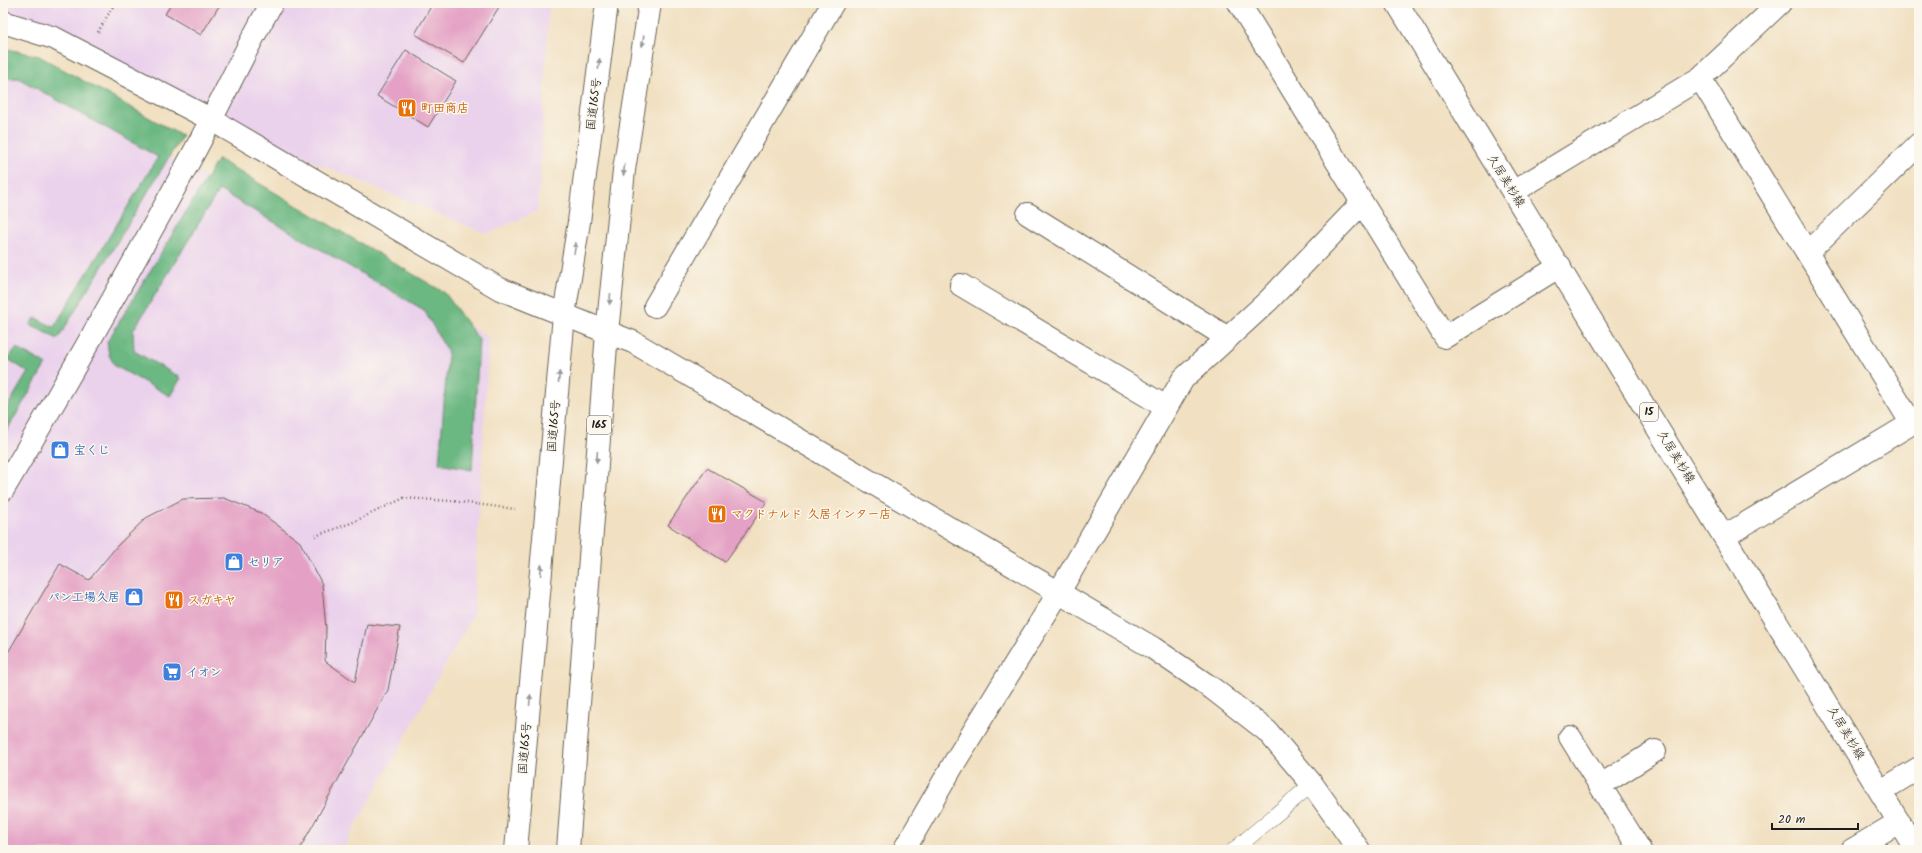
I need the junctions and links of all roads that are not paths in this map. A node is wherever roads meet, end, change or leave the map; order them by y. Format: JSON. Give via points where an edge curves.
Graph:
{"nodes":[{"id":1,"x":272,"y":3,"type":"edge"},
{"id":2,"x":607,"y":3,"type":"edge"},
{"id":3,"x":650,"y":3,"type":"edge"},
{"id":4,"x":834,"y":3,"type":"edge"},
{"id":5,"x":1239,"y":3,"type":"edge"},
{"id":6,"x":1397,"y":3,"type":"edge"},
{"id":7,"x":1780,"y":3,"type":"edge"},
{"id":8,"x":3,"y":22,"type":"edge"},
{"id":9,"x":1700,"y":78,"type":"junction"},
{"id":10,"x":212,"y":120,"type":"junction"},
{"id":11,"x":1919,"y":144,"type":"edge"},
{"id":12,"x":1513,"y":192,"type":"junction"},
{"id":13,"x":1362,"y":203,"type":"junction"},
{"id":14,"x":1028,"y":214,"type":"dead end"},
{"id":15,"x":1807,"y":253,"type":"junction"},
{"id":16,"x":1560,"y":266,"type":"junction"},
{"id":17,"x":961,"y":285,"type":"dead end"},
{"id":18,"x":655,"y":306,"type":"dead end"},
{"id":19,"x":564,"y":315,"type":"junction"},
{"id":20,"x":607,"y":332,"type":"junction"},
{"id":21,"x":1228,"y":338,"type":"junction"},
{"id":22,"x":1166,"y":407,"type":"junction"},
{"id":23,"x":1915,"y":422,"type":"edge"},
{"id":24,"x":3,"y":490,"type":"edge"},
{"id":25,"x":1725,"y":536,"type":"junction"},
{"id":26,"x":1059,"y":592,"type":"junction"},
{"id":27,"x":1570,"y":737,"type":"dead end"},
{"id":28,"x":1655,"y":751,"type":"dead end"},
{"id":29,"x":524,"y":765,"type":"junction"},
{"id":30,"x":1919,"y":768,"type":"edge"},
{"id":31,"x":1312,"y":784,"type":"junction"},
{"id":32,"x":1600,"y":785,"type":"junction"},
{"id":33,"x":1881,"y":791,"type":"junction"},
{"id":34,"x":1899,"y":822,"type":"junction"},
{"id":35,"x":512,"y":850,"type":"edge"},
{"id":36,"x":516,"y":850,"type":"edge"},
{"id":37,"x":568,"y":850,"type":"edge"},
{"id":38,"x":904,"y":850,"type":"edge"},
{"id":39,"x":1234,"y":850,"type":"edge"},
{"id":40,"x":1359,"y":850,"type":"edge"},
{"id":41,"x":1640,"y":850,"type":"edge"},
{"id":42,"x":1852,"y":850,"type":"edge"},
{"id":43,"x":1916,"y":850,"type":"edge"}],
"edges":[{"from":1,"to":10,"type":"main road","via":[[250,41]]},
{"from":19,"to":2,"type":"main road","name":"国道165号","one_way":true,"via":[[579,222]]},
{"from":3,"to":20,"type":"main road","number":"165","one_way":true,"via":[[624,170]]},
{"from":4,"to":18,"type":"main road"},
{"from":5,"to":13,"type":"main road"},
{"from":6,"to":12,"type":"main road","name":"久居美杉線","number":"15"},
{"from":7,"to":9,"type":"main road"},
{"from":8,"to":10,"type":"main road","via":[[54,38]]},
{"from":9,"to":12,"type":"main road"},
{"from":9,"to":15,"type":"main road"},
{"from":10,"to":19,"type":"main road","via":[[500,289]]},
{"from":10,"to":24,"type":"main road","via":[[77,364]]},
{"from":11,"to":15,"type":"main road"},
{"from":12,"to":16,"type":"main road","name":"久居美杉線","number":"15"},
{"from":13,"to":16,"type":"main road","via":[[1445,337]]},
{"from":13,"to":21,"type":"main road","via":[[1269,300]]},
{"from":14,"to":21,"type":"main road"},
{"from":15,"to":23,"type":"main road"},
{"from":16,"to":25,"type":"main road","name":"久居美杉線","number":"15"},
{"from":17,"to":22,"type":"main road"},
{"from":19,"to":20,"type":"main road"},
{"from":29,"to":19,"type":"main road","name":"国道165号","one_way":true},
{"from":20,"to":26,"type":"main road","via":[[633,342]]},
{"from":20,"to":37,"type":"main road","number":"165","one_way":true},
{"from":21,"to":22,"type":"main road","via":[[1183,379]]},
{"from":22,"to":26,"type":"main road"},
{"from":23,"to":25,"type":"main road"},
{"from":25,"to":33,"type":"main road","name":"久居美杉線","number":"15"},
{"from":26,"to":31,"type":"main road","via":[[1153,648],[1219,694],[1267,731]]},
{"from":26,"to":38,"type":"main road"},
{"from":27,"to":32,"type":"main road"},
{"from":28,"to":32,"type":"main road"},
{"from":29,"to":35,"type":"main road"},
{"from":29,"to":36,"type":"main road","name":"国道165号"},
{"from":30,"to":33,"type":"main road"},
{"from":31,"to":39,"type":"lane"},
{"from":31,"to":40,"type":"main road"},
{"from":32,"to":41,"type":"main road"},
{"from":33,"to":34,"type":"main road","name":"久居美杉線","number":"15"},
{"from":34,"to":42,"type":"main road"},
{"from":34,"to":43,"type":"main road","name":"久居美杉線","number":"15"}]}
